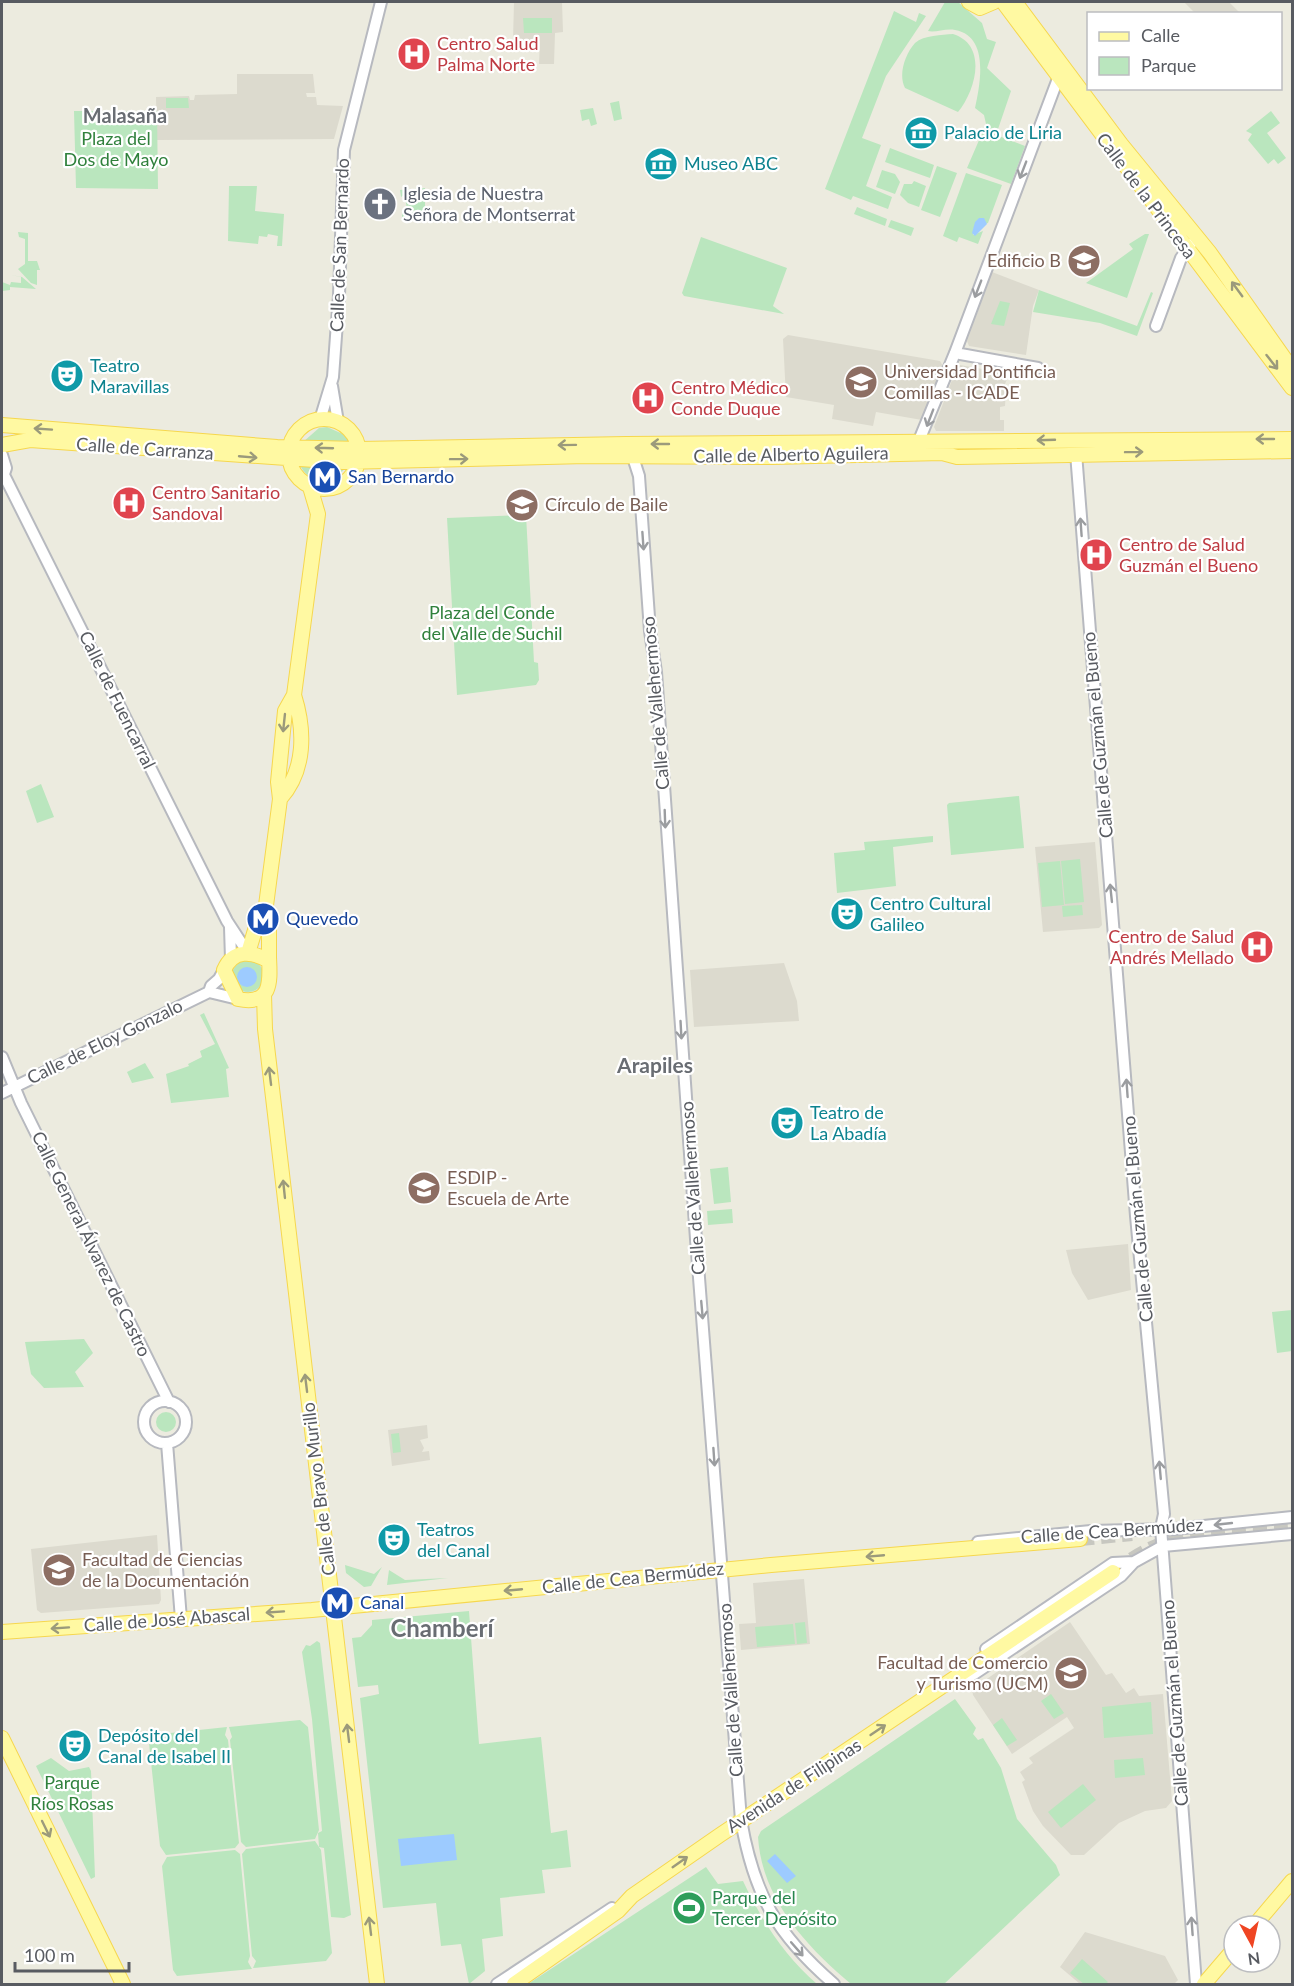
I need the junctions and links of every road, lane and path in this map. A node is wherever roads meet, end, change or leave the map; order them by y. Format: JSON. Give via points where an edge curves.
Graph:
{"nodes":[{"id":1,"x":381,"y":2,"type":"edge"},
{"id":2,"x":969,"y":2,"type":"edge"},
{"id":3,"x":994,"y":2,"type":"edge"},
{"id":4,"x":1003,"y":2,"type":"edge"},
{"id":5,"x":1015,"y":2,"type":"edge"},
{"id":6,"x":1059,"y":76,"type":"junction"},
{"id":7,"x":1198,"y":238,"type":"junction"},
{"id":8,"x":1186,"y":248,"type":"junction"},
{"id":9,"x":1156,"y":326,"type":"dead end"},
{"id":10,"x":955,"y":353,"type":"junction"},
{"id":11,"x":1038,"y":368,"type":"dead end"},
{"id":12,"x":1293,"y":369,"type":"edge"},
{"id":13,"x":332,"y":386,"type":"junction"},
{"id":14,"x":1293,"y":388,"type":"edge"},
{"id":15,"x":320,"y":420,"type":"junction"},
{"id":16,"x":338,"y":422,"type":"junction"},
{"id":17,"x":2,"y":425,"type":"edge"},
{"id":18,"x":1293,"y":439,"type":"edge"},
{"id":19,"x":918,"y":443,"type":"junction"},
{"id":20,"x":626,"y":444,"type":"junction"},
{"id":21,"x":2,"y":445,"type":"edge"},
{"id":22,"x":1293,"y":451,"type":"edge"},
{"id":23,"x":1076,"y":453,"type":"junction"},
{"id":24,"x":2,"y":454,"type":"edge"},
{"id":25,"x":289,"y":454,"type":"junction"},
{"id":26,"x":359,"y":455,"type":"junction"},
{"id":27,"x":634,"y":456,"type":"junction"},
{"id":28,"x":3,"y":472,"type":"edge"},
{"id":29,"x":310,"y":487,"type":"junction"},
{"id":30,"x":338,"y":487,"type":"junction"},
{"id":31,"x":318,"y":514,"type":"junction"},
{"id":32,"x":294,"y":695,"type":"junction"},
{"id":33,"x":280,"y":799,"type":"junction"},
{"id":34,"x":265,"y":913,"type":"junction"},
{"id":35,"x":230,"y":927,"type":"junction"},
{"id":36,"x":248,"y":953,"type":"junction"},
{"id":37,"x":269,"y":961,"type":"junction"},
{"id":38,"x":227,"y":964,"type":"junction"},
{"id":39,"x":209,"y":992,"type":"junction"},
{"id":40,"x":264,"y":994,"type":"junction"},
{"id":41,"x":238,"y":999,"type":"junction"},
{"id":42,"x":2,"y":1058,"type":"edge"},
{"id":43,"x":14,"y":1086,"type":"junction"},
{"id":44,"x":2,"y":1093,"type":"edge"},
{"id":45,"x":169,"y":1402,"type":"junction"},
{"id":46,"x":167,"y":1443,"type":"junction"},
{"id":47,"x":1293,"y":1517,"type":"edge"},
{"id":48,"x":1161,"y":1528,"type":"junction"},
{"id":49,"x":1293,"y":1534,"type":"edge"},
{"id":50,"x":1080,"y":1539,"type":"tunnel mouth"},
{"id":51,"x":1163,"y":1546,"type":"junction"},
{"id":52,"x":933,"y":1551,"type":"junction"},
{"id":53,"x":1134,"y":1562,"type":"junction"},
{"id":54,"x":722,"y":1569,"type":"junction"},
{"id":55,"x":1113,"y":1572,"type":"dead end"},
{"id":56,"x":333,"y":1608,"type":"junction"},
{"id":57,"x":181,"y":1619,"type":"junction"},
{"id":58,"x":2,"y":1632,"type":"edge"},
{"id":59,"x":956,"y":1677,"type":"junction"},
{"id":60,"x":2,"y":1738,"type":"edge"},
{"id":61,"x":741,"y":1820,"type":"junction"},
{"id":62,"x":1293,"y":1881,"type":"edge"},
{"id":63,"x":632,"y":1896,"type":"junction"},
{"id":64,"x":1264,"y":1914,"type":"edge"},
{"id":65,"x":1222,"y":1963,"type":"edge"},
{"id":66,"x":123,"y":1984,"type":"edge"},
{"id":67,"x":377,"y":1984,"type":"edge"},
{"id":68,"x":497,"y":1984,"type":"edge"},
{"id":69,"x":513,"y":1984,"type":"edge"},
{"id":70,"x":834,"y":1984,"type":"edge"},
{"id":71,"x":1196,"y":1984,"type":"edge"},
{"id":72,"x":1204,"y":1984,"type":"edge"}],
"edges":[{"from":1,"to":13,"type":"street","name":"Calle de San Bernardo","via":[[344,150]]},
{"from":2,"to":3,"type":"main road","via":[[980,8]]},
{"from":4,"to":6,"type":"main road","name":"Calle de la Princesa"},
{"from":5,"to":7,"type":"main road","name":"Calle de la Princesa","via":[[1121,144]]},
{"from":6,"to":8,"type":"main road","name":"Calle de la Princesa"},
{"from":6,"to":10,"type":"street","one_way":true},
{"from":7,"to":8,"type":"street"},
{"from":12,"to":7,"type":"main road","name":"Calle de la Princesa","one_way":true},
{"from":8,"to":9,"type":"street"},
{"from":8,"to":14,"type":"main road","name":"Calle de la Princesa","one_way":true},
{"from":10,"to":11,"type":"street"},
{"from":10,"to":19,"type":"street","one_way":true},
{"from":13,"to":15,"type":"street","name":"Calle de San Bernardo"},
{"from":13,"to":16,"type":"street","name":"Calle de San Bernardo"},
{"from":15,"to":16,"type":"main road"},
{"from":15,"to":25,"type":"main road","via":[[303,426],[294,436]]},
{"from":16,"to":26,"type":"main road","via":[[350,430]]},
{"from":25,"to":17,"type":"main road","name":"Calle de Carranza","one_way":true},
{"from":18,"to":19,"type":"main road","name":"Calle de Alberto Aguilera","one_way":true},
{"from":19,"to":20,"type":"main road","name":"Calle de Alberto Aguilera","one_way":true},
{"from":20,"to":26,"type":"main road","name":"Calle de Alberto Aguilera","one_way":true},
{"from":20,"to":27,"type":"street"},
{"from":21,"to":25,"type":"main road","name":"Calle de Carranza","one_way":true,"via":[[30,440]]},
{"from":23,"to":22,"type":"main road","name":"Calle de Alberto Aguilera","one_way":true},
{"from":23,"to":27,"type":"main road","name":"Calle de Alberto Aguilera"},
{"from":48,"to":23,"type":"street","name":"Calle de Guzmán el Bueno","one_way":true,"via":[[1164,1514],[1135,1206]]},
{"from":24,"to":28,"type":"street","name":"Calle de Fuencarral","via":[[6,468]]},
{"from":25,"to":26,"type":"main road","name":"Calle de Alberto Aguilera"},
{"from":25,"to":29,"type":"main road","via":[[298,478]]},
{"from":26,"to":27,"type":"main road","name":"Calle de Alberto Aguilera","one_way":true},
{"from":26,"to":30,"type":"main road","via":[[352,477]]},
{"from":27,"to":54,"type":"street","name":"Calle de Vallehermoso","one_way":true,"via":[[665,788]]},
{"from":28,"to":35,"type":"street","name":"Calle de Fuencarral"},
{"from":29,"to":30,"type":"main road"},
{"from":29,"to":31,"type":"main road"},
{"from":30,"to":31,"type":"main road"},
{"from":31,"to":32,"type":"main road"},
{"from":32,"to":33,"type":"main road","one_way":true,"via":[[285,711]]},
{"from":32,"to":33,"type":"main road","via":[[300,714],[302,752]]},
{"from":33,"to":34,"type":"main road"},
{"from":34,"to":36,"type":"main road","via":[[260,917]]},
{"from":34,"to":37,"type":"main road","via":[[269,919]]},
{"from":35,"to":36,"type":"street","name":"Calle de Fuencarral"},
{"from":35,"to":38,"type":"street","name":"Calle de Fuencarral"},
{"from":36,"to":37,"type":"main road"},
{"from":36,"to":38,"type":"main road"},
{"from":37,"to":40,"type":"main road","via":[[271,981]]},
{"from":38,"to":39,"type":"street","name":"Calle de Eloy Gonzalo"},
{"from":38,"to":41,"type":"main road"},
{"from":39,"to":41,"type":"street"},
{"from":39,"to":43,"type":"street","name":"Calle de Eloy Gonzalo"},
{"from":40,"to":41,"type":"main road","via":[[253,1000]]},
{"from":56,"to":40,"type":"main road","name":"Calle de Bravo Murillo","one_way":true},
{"from":42,"to":43,"type":"street","name":"Calle General Álvarez de Castro"},
{"from":43,"to":44,"type":"street","name":"Calle de Eloy Gonzalo"},
{"from":43,"to":45,"type":"street","name":"Calle General Álvarez de Castro"},
{"from":45,"to":46,"type":"street","via":[[182,1409],[186,1422],[181,1437]]},
{"from":45,"to":46,"type":"street","via":[[154,1405],[144,1423],[149,1436]]},
{"from":46,"to":57,"type":"street"},
{"from":47,"to":48,"type":"street","name":"Calle de Cea Bermúdez","one_way":true},
{"from":48,"to":51,"type":"street","name":"Calle de Guzmán el Bueno"},
{"from":48,"to":52,"type":"street","name":"Calle de Cea Bermúdez","via":[[994,1539]]},
{"from":49,"to":51,"type":"street","name":"Calle de Cea Bermúdez"},
{"from":50,"to":52,"type":"main road","name":"Calle de Cea Bermúdez"},
{"from":51,"to":53,"type":"street","name":"Avenida de Filipinas"},
{"from":71,"to":51,"type":"street","name":"Calle de Guzmán el Bueno","one_way":true},
{"from":52,"to":54,"type":"main road","name":"Calle de Cea Bermúdez","one_way":true},
{"from":53,"to":59,"type":"street","name":"Avenida de Filipinas","via":[[1121,1576],[974,1674]]},
{"from":53,"to":59,"type":"street","name":"Avenida de Filipinas","via":[[1113,1563],[966,1663]]},
{"from":54,"to":56,"type":"main road","name":"Calle de Cea Bermúdez","one_way":true},
{"from":54,"to":61,"type":"street","name":"Calle de Vallehermoso"},
{"from":55,"to":59,"type":"main road","name":"Avenida de Filipinas"},
{"from":56,"to":57,"type":"main road","name":"Calle de José Abascal","one_way":true},
{"from":67,"to":56,"type":"main road","name":"Calle de Bravo Murillo","one_way":true},
{"from":57,"to":58,"type":"main road","name":"Calle de José Abascal","one_way":true},
{"from":61,"to":59,"type":"main road","name":"Avenida de Filipinas","one_way":true},
{"from":60,"to":66,"type":"main road","one_way":true},
{"from":63,"to":61,"type":"main road","name":"Avenida de Filipinas","one_way":true},
{"from":61,"to":70,"type":"street","name":"Calle de Vallehermoso","one_way":true,"via":[[758,1890],[802,1954]]},
{"from":62,"to":64,"type":"main road"},
{"from":63,"to":68,"type":"street","name":"Avenida de Filipinas"},
{"from":63,"to":69,"type":"main road","name":"Avenida de Filipinas","via":[[618,1911]]},
{"from":65,"to":72,"type":"main road"}]}
